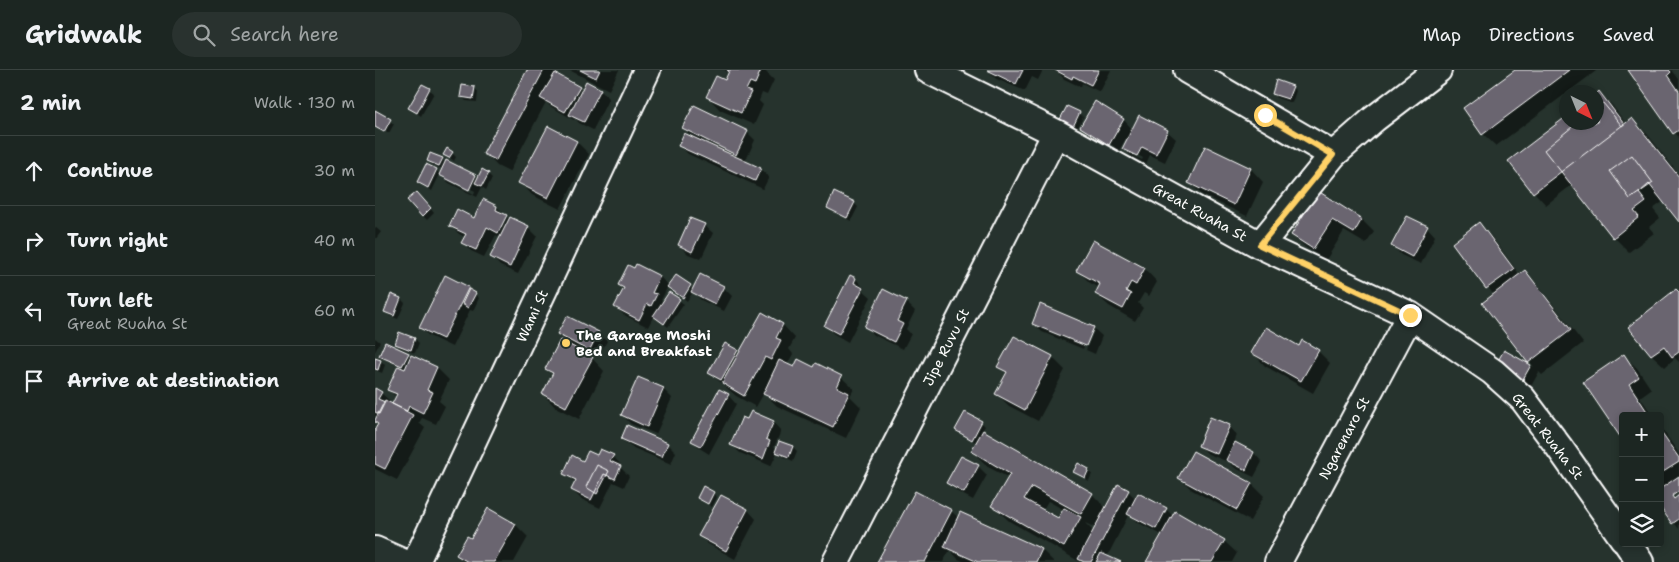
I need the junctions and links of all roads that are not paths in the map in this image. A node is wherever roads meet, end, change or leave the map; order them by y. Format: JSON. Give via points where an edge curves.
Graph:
{"nodes":[{"id":1,"x":647,"y":70,"type":"edge"},
{"id":2,"x":928,"y":70,"type":"edge"},
{"id":3,"x":1187,"y":70,"type":"edge"},
{"id":4,"x":1438,"y":70,"type":"edge"},
{"id":5,"x":1056,"y":133,"type":"junction"},
{"id":6,"x":1333,"y":155,"type":"junction"},
{"id":7,"x":1260,"y":245,"type":"junction"},
{"id":8,"x":1410,"y":315,"type":"junction"},
{"id":9,"x":1619,"y":532,"type":"edge"},
{"id":10,"x":1630,"y":547,"type":"edge"},
{"id":11,"x":375,"y":550,"type":"edge"},
{"id":12,"x":402,"y":562,"type":"edge"},
{"id":13,"x":416,"y":562,"type":"edge"},
{"id":14,"x":836,"y":562,"type":"edge"},
{"id":15,"x":1278,"y":562,"type":"edge"},
{"id":16,"x":1640,"y":562,"type":"edge"}],
"edges":[{"from":1,"to":13,"type":"street","name":"Wami St"},
{"from":2,"to":5,"type":"street","name":"Great Ruaha St"},
{"from":3,"to":6,"type":"street"},
{"from":4,"to":6,"type":"street"},
{"from":5,"to":7,"type":"street","name":"Great Ruaha St"},
{"from":5,"to":14,"type":"street","name":"Jipe Ruvu St"},
{"from":6,"to":7,"type":"street"},
{"from":7,"to":8,"type":"street","name":"Great Ruaha St"},
{"from":8,"to":9,"type":"street","name":"Great Ruaha St","via":[[1493,372],[1523,399]]},
{"from":8,"to":15,"type":"street","name":"Ngarenaro St"},
{"from":10,"to":16,"type":"street"},
{"from":11,"to":12,"type":"street"}]}
